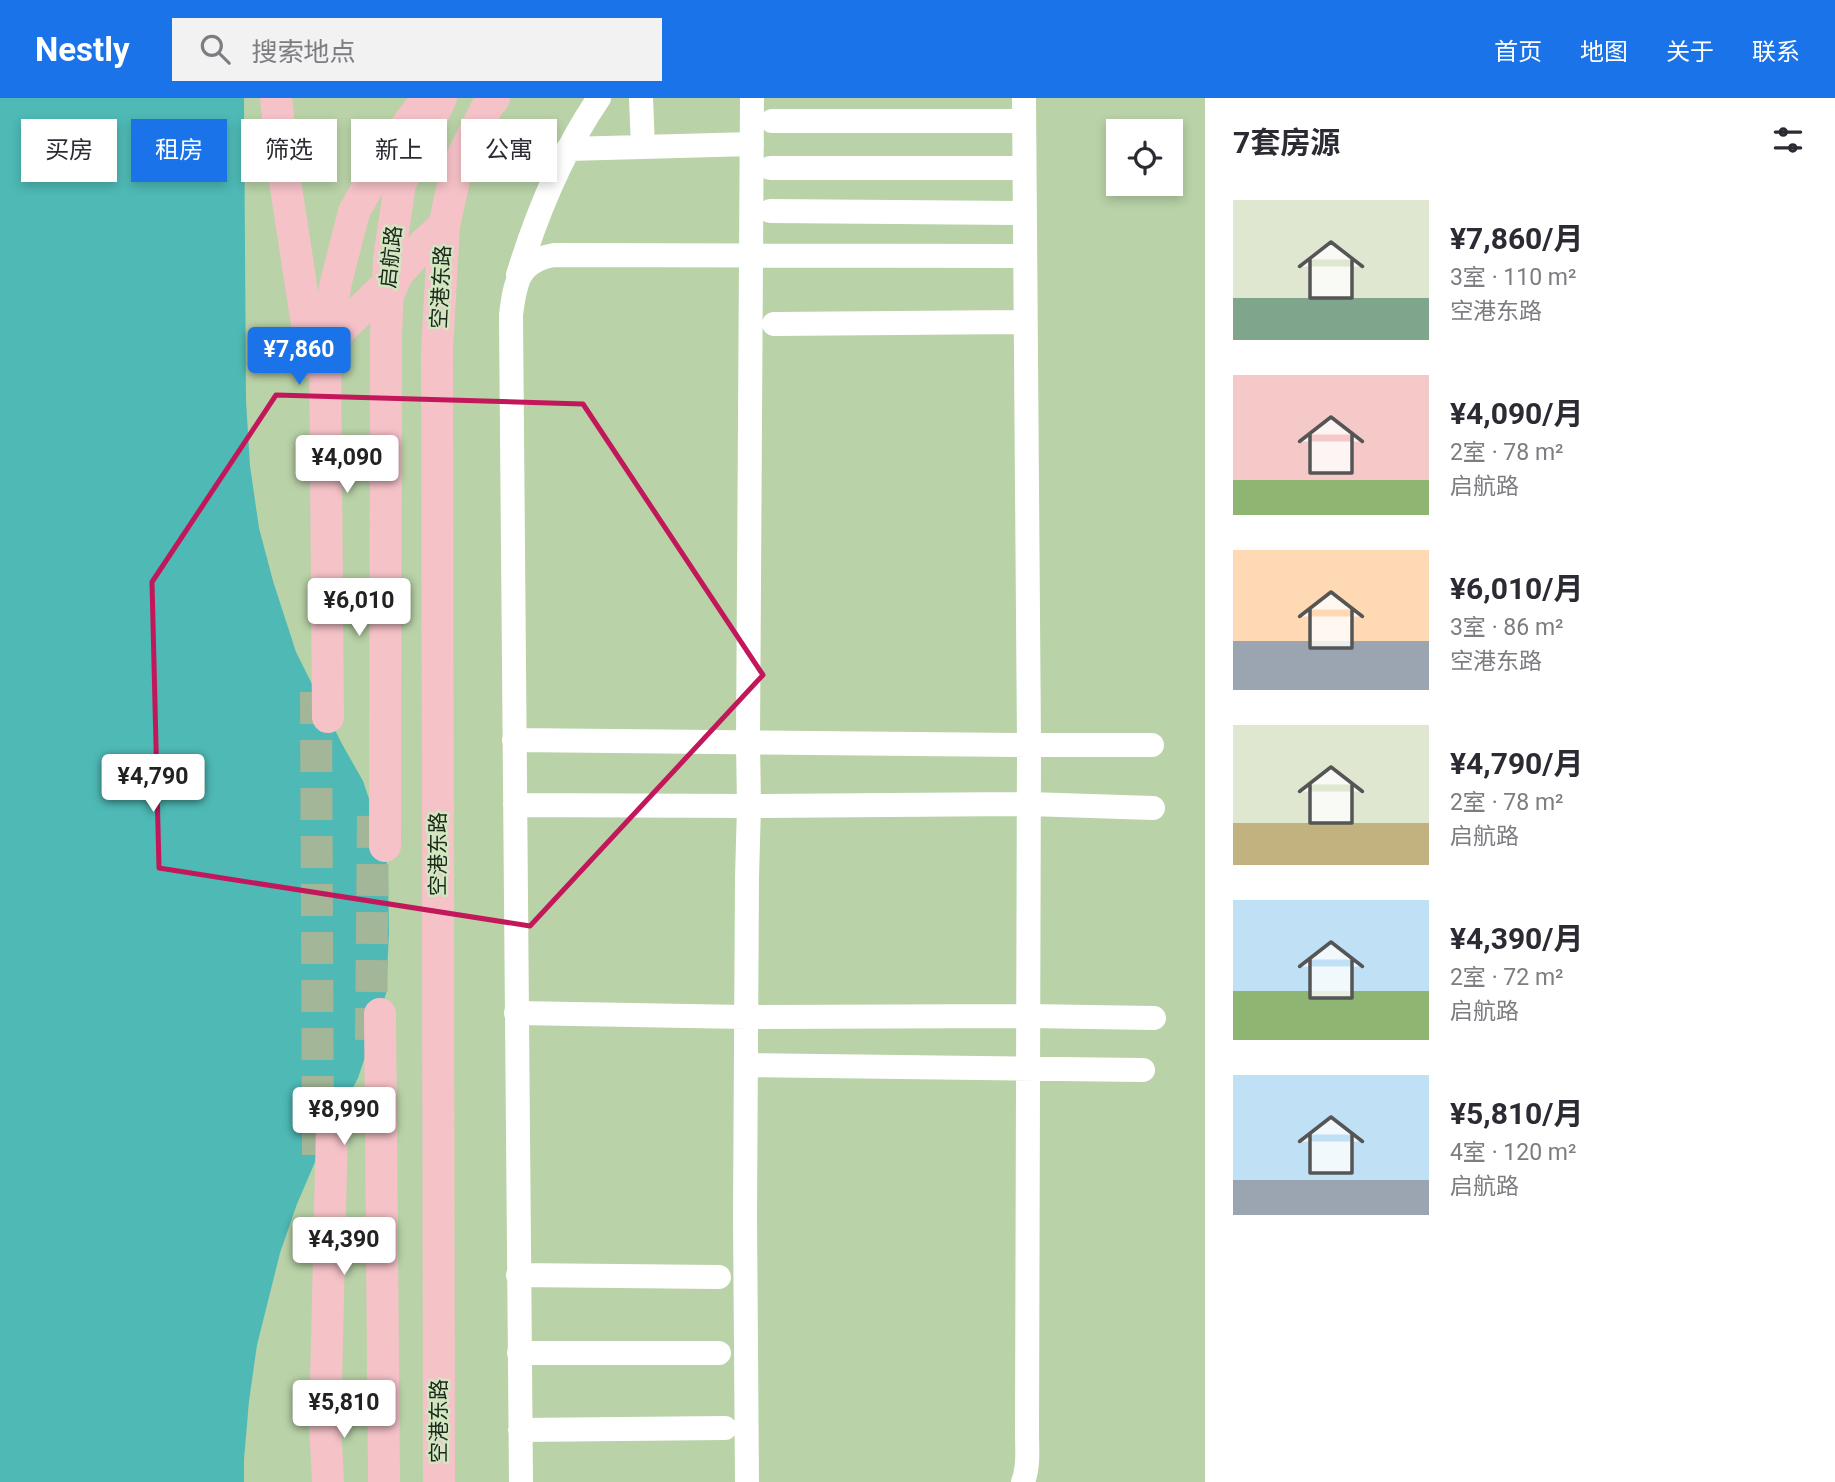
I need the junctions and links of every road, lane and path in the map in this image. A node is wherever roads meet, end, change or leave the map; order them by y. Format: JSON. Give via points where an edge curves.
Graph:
{"nodes":[{"id":1,"x":275,"y":98,"type":"edge"},
{"id":2,"x":427,"y":98,"type":"edge"},
{"id":3,"x":441,"y":98,"type":"edge"},
{"id":4,"x":494,"y":98,"type":"edge"},
{"id":5,"x":599,"y":98,"type":"edge"},
{"id":6,"x":641,"y":98,"type":"edge"},
{"id":7,"x":752,"y":98,"type":"edge"},
{"id":8,"x":1024,"y":109,"type":"edge"},
{"id":9,"x":772,"y":121,"type":"dead end"},
{"id":10,"x":752,"y":144,"type":"junction"},
{"id":11,"x":643,"y":147,"type":"junction"},
{"id":12,"x":568,"y":149,"type":"junction"},
{"id":13,"x":771,"y":168,"type":"dead end"},
{"id":14,"x":1024,"y":168,"type":"junction"},
{"id":15,"x":770,"y":211,"type":"dead end"},
{"id":16,"x":1024,"y":214,"type":"junction"},
{"id":17,"x":444,"y":226,"type":"junction"},
{"id":18,"x":750,"y":256,"type":"junction"},
{"id":19,"x":1025,"y":256,"type":"junction"},
{"id":20,"x":398,"y":273,"type":"junction"},
{"id":21,"x":513,"y":294,"type":"junction"},
{"id":22,"x":1025,"y":322,"type":"junction"},
{"id":23,"x":775,"y":324,"type":"dead end"},
{"id":24,"x":314,"y":371,"type":"junction"},
{"id":25,"x":514,"y":740,"type":"junction"},
{"id":26,"x":748,"y":743,"type":"junction"},
{"id":27,"x":1152,"y":745,"type":"dead end"},
{"id":28,"x":1029,"y":746,"type":"junction"},
{"id":29,"x":1029,"y":804,"type":"junction"},
{"id":30,"x":515,"y":805,"type":"junction"},
{"id":31,"x":749,"y":806,"type":"junction"},
{"id":32,"x":373,"y":808,"type":"tunnel mouth"},
{"id":33,"x":1153,"y":808,"type":"dead end"},
{"id":34,"x":385,"y":846,"type":"tunnel mouth"},
{"id":35,"x":516,"y":1013,"type":"junction"},
{"id":36,"x":1028,"y":1016,"type":"junction"},
{"id":37,"x":746,"y":1017,"type":"junction"},
{"id":38,"x":1154,"y":1018,"type":"dead end"},
{"id":39,"x":746,"y":1065,"type":"junction"},
{"id":40,"x":1028,"y":1068,"type":"junction"},
{"id":41,"x":1143,"y":1070,"type":"dead end"},
{"id":42,"x":332,"y":1127,"type":"tunnel mouth"},
{"id":43,"x":318,"y":1155,"type":"tunnel mouth"},
{"id":44,"x":518,"y":1275,"type":"junction"},
{"id":45,"x":719,"y":1277,"type":"dead end"},
{"id":46,"x":519,"y":1353,"type":"junction"},
{"id":47,"x":719,"y":1353,"type":"dead end"},
{"id":48,"x":725,"y":1428,"type":"dead end"},
{"id":49,"x":520,"y":1430,"type":"junction"},
{"id":50,"x":314,"y":1482,"type":"edge"},
{"id":51,"x":328,"y":1482,"type":"edge"},
{"id":52,"x":376,"y":1482,"type":"edge"},
{"id":53,"x":384,"y":1482,"type":"edge"},
{"id":54,"x":439,"y":1482,"type":"edge"},
{"id":55,"x":521,"y":1482,"type":"edge"},
{"id":56,"x":747,"y":1482,"type":"edge"},
{"id":57,"x":1023,"y":1482,"type":"edge"}],
"edges":[{"from":1,"to":24,"type":"main road"},
{"from":2,"to":24,"type":"main road","name":"启航路","via":[[385,155],[354,212],[325,345],[322,705]]},
{"from":3,"to":34,"type":"main road","name":"启航路","via":[[400,184],[389,258]]},
{"from":4,"to":17,"type":"main road","name":"空港东路","via":[[457,167]]},
{"from":5,"to":12,"type":"lane"},
{"from":6,"to":11,"type":"lane"},
{"from":7,"to":10,"type":"lane"},
{"from":8,"to":9,"type":"lane"},
{"from":8,"to":14,"type":"lane"},
{"from":10,"to":11,"type":"lane"},
{"from":10,"to":18,"type":"lane"},
{"from":11,"to":12,"type":"lane"},
{"from":12,"to":21,"type":"lane"},
{"from":13,"to":14,"type":"lane"},
{"from":14,"to":16,"type":"lane"},
{"from":15,"to":16,"type":"lane"},
{"from":16,"to":19,"type":"lane"},
{"from":17,"to":20,"type":"main road","name":"空港东路"},
{"from":17,"to":54,"type":"main road","name":"空港东路","via":[[437,350]]},
{"from":18,"to":19,"type":"lane"},
{"from":18,"to":21,"type":"lane","via":[[554,255],[528,265]]},
{"from":18,"to":26,"type":"lane"},
{"from":19,"to":22,"type":"lane"},
{"from":20,"to":24,"type":"main road","name":"空港东路","via":[[341,329]]},
{"from":20,"to":32,"type":"main road","name":"空港东路","via":[[377,318]]},
{"from":21,"to":25,"type":"lane"},
{"from":22,"to":23,"type":"lane"},
{"from":22,"to":28,"type":"lane"},
{"from":25,"to":26,"type":"lane"},
{"from":25,"to":30,"type":"lane"},
{"from":26,"to":28,"type":"lane"},
{"from":26,"to":31,"type":"lane"},
{"from":27,"to":28,"type":"lane"},
{"from":28,"to":29,"type":"lane"},
{"from":29,"to":31,"type":"lane"},
{"from":29,"to":33,"type":"lane"},
{"from":29,"to":36,"type":"lane"},
{"from":30,"to":31,"type":"lane"},
{"from":30,"to":35,"type":"lane"},
{"from":31,"to":37,"type":"lane"},
{"from":35,"to":37,"type":"lane"},
{"from":35,"to":44,"type":"lane"},
{"from":36,"to":37,"type":"lane"},
{"from":36,"to":38,"type":"lane"},
{"from":36,"to":40,"type":"lane"},
{"from":37,"to":39,"type":"lane"},
{"from":39,"to":40,"type":"lane"},
{"from":39,"to":56,"type":"lane"},
{"from":40,"to":41,"type":"lane"},
{"from":40,"to":57,"type":"lane","via":[[1027,1459]]},
{"from":42,"to":51,"type":"main road","via":[[325,1425]]},
{"from":43,"to":50,"type":"main road"},
{"from":44,"to":45,"type":"lane"},
{"from":44,"to":46,"type":"lane"},
{"from":46,"to":47,"type":"lane"},
{"from":46,"to":49,"type":"lane"},
{"from":48,"to":49,"type":"lane"},
{"from":49,"to":55,"type":"lane"},
{"from":52,"to":53,"type":"main road","via":[[370,1465],[370,1119],[376,1027]]}]}
